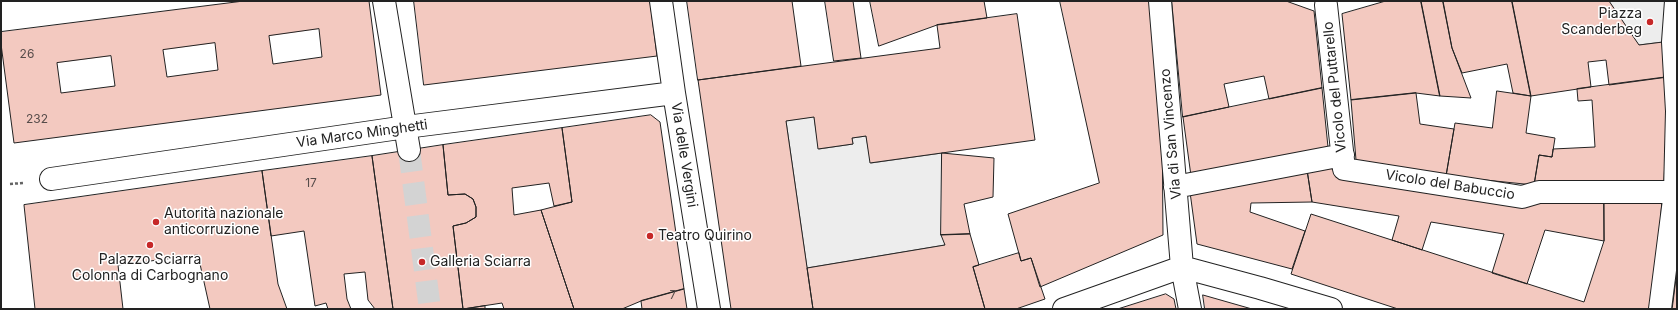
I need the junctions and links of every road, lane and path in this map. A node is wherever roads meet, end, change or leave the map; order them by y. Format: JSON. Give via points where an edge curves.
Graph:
{"nodes":[{"id":1,"x":384,"y":1,"type":"edge"},
{"id":2,"x":661,"y":1,"type":"edge"},
{"id":3,"x":1160,"y":1,"type":"edge"},
{"id":4,"x":1676,"y":1,"type":"edge"},
{"id":5,"x":1328,"y":2,"type":"edge"},
{"id":6,"x":674,"y":93,"type":"junction"},
{"id":7,"x":406,"y":127,"type":"junction"},
{"id":8,"x":409,"y":150,"type":"tunnel mouth"},
{"id":9,"x":1344,"y":162,"type":"junction"},
{"id":10,"x":52,"y":179,"type":"dead end"},
{"id":11,"x":1175,"y":188,"type":"junction"},
{"id":12,"x":1675,"y":192,"type":"junction"},
{"id":13,"x":1182,"y":267,"type":"junction"},
{"id":14,"x":709,"y":309,"type":"edge"},
{"id":15,"x":1064,"y":309,"type":"edge"},
{"id":16,"x":1190,"y":309,"type":"edge"},
{"id":17,"x":1331,"y":309,"type":"edge"},
{"id":18,"x":1660,"y":309,"type":"edge"}],
"edges":[{"from":1,"to":7,"type":"street"},
{"from":2,"to":6,"type":"street","name":"Via delle Vergini"},
{"from":3,"to":11,"type":"street","name":"Via di San Vincenzo"},
{"from":4,"to":12,"type":"street"},
{"from":5,"to":9,"type":"street","name":"Vicolo del Puttarello"},
{"from":6,"to":7,"type":"street","name":"Via Marco Minghetti"},
{"from":6,"to":14,"type":"street","name":"Via delle Vergini"},
{"from":7,"to":8,"type":"street"},
{"from":7,"to":10,"type":"street","name":"Via Marco Minghetti"},
{"from":9,"to":11,"type":"street","name":"Vicolo del Babuccio"},
{"from":9,"to":12,"type":"street","name":"Vicolo del Babuccio","via":[[1522,196],[1539,192]]},
{"from":11,"to":13,"type":"street","name":"Via di San Vincenzo"},
{"from":12,"to":18,"type":"street"},
{"from":13,"to":15,"type":"street"},
{"from":13,"to":16,"type":"street","name":"Via di San Vincenzo"},
{"from":13,"to":17,"type":"street"}]}
